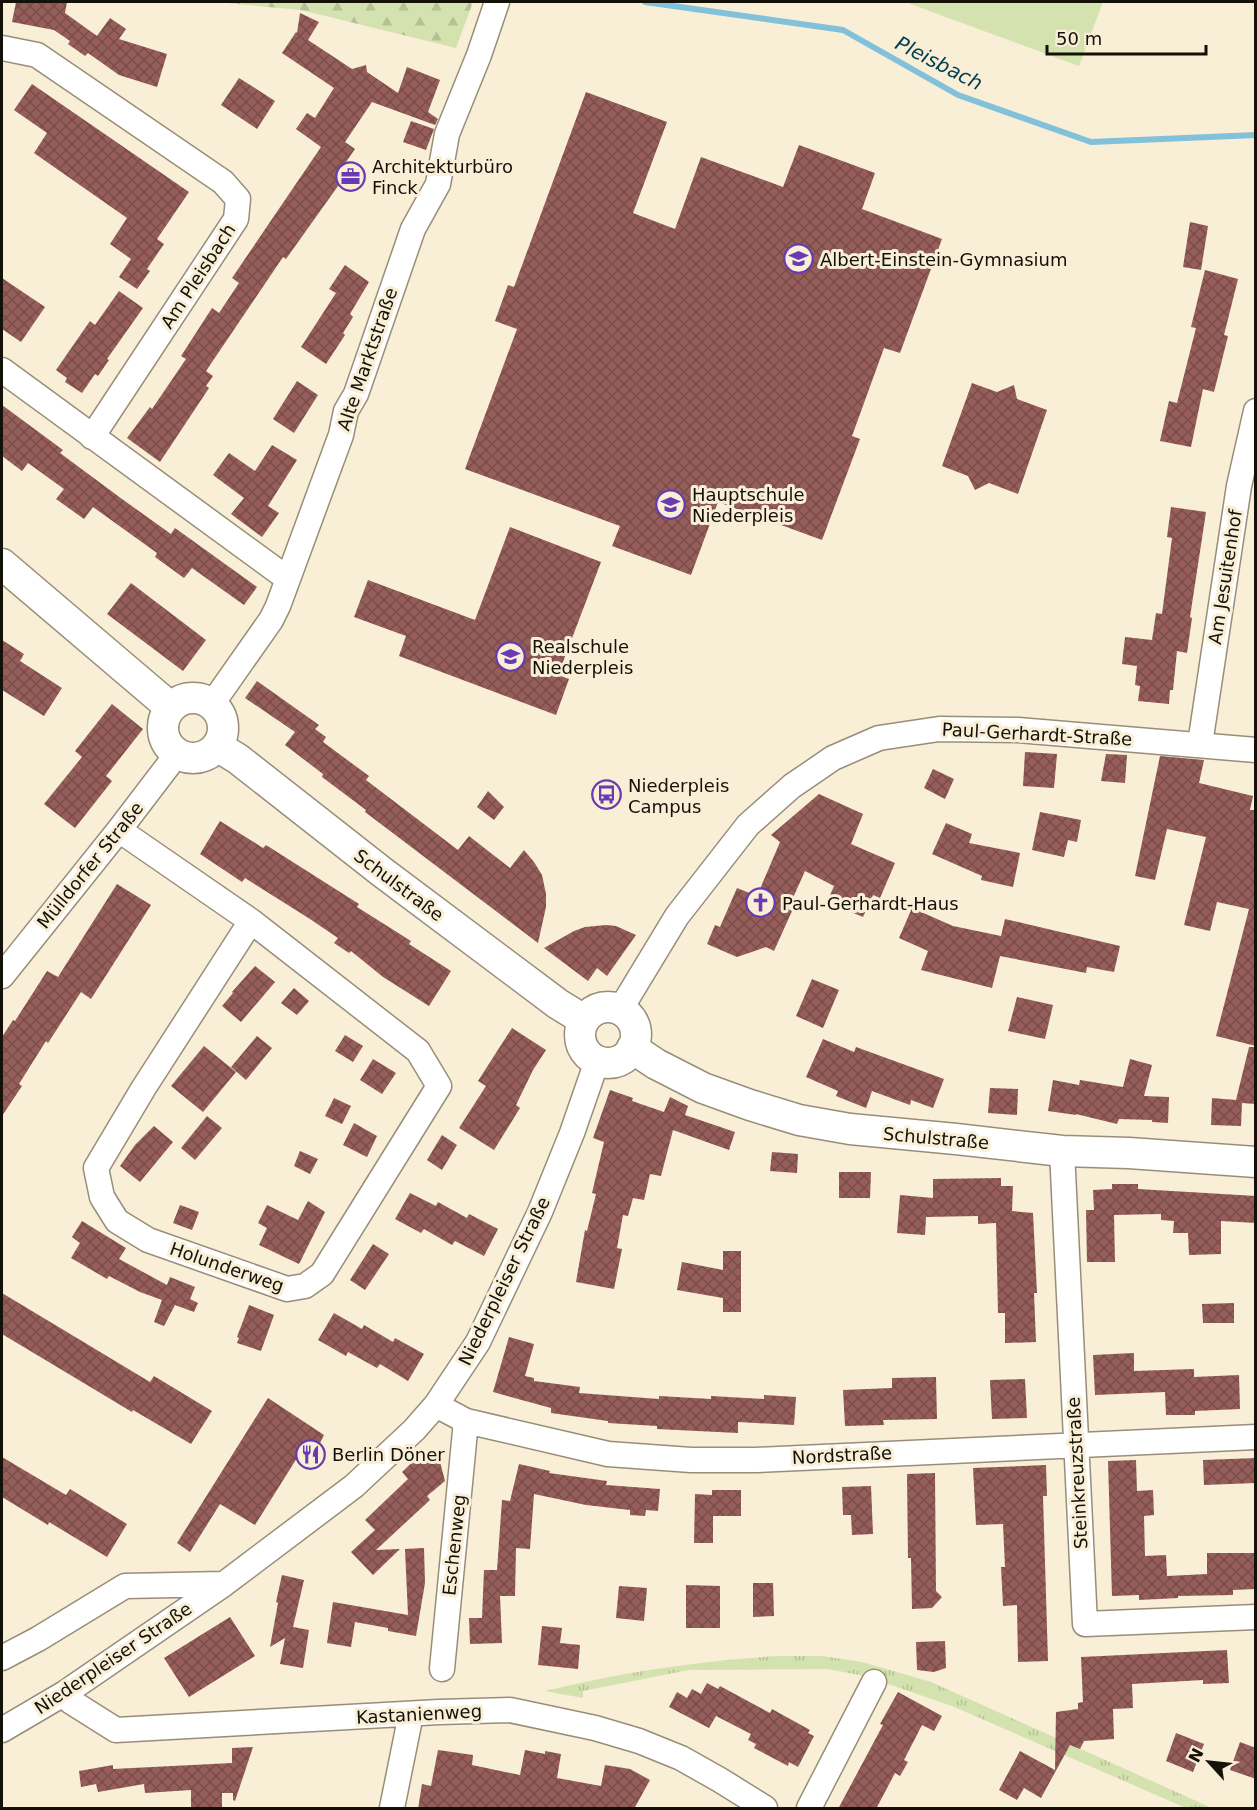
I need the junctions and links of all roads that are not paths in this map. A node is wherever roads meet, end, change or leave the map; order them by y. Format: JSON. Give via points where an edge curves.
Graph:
{"nodes":[{"id":1,"x":496,"y":2,"type":"edge"},
{"id":2,"x":2,"y":48,"type":"edge"},
{"id":3,"x":2,"y":370,"type":"edge"},
{"id":4,"x":1256,"y":411,"type":"edge"},
{"id":5,"x":92,"y":436,"type":"junction"},
{"id":6,"x":1246,"y":509,"type":"edge"},
{"id":7,"x":2,"y":564,"type":"edge"},
{"id":8,"x":288,"y":579,"type":"junction"},
{"id":9,"x":212,"y":704,"type":"junction"},
{"id":10,"x":170,"y":707,"type":"junction"},
{"id":11,"x":1200,"y":744,"type":"junction"},
{"id":12,"x":217,"y":746,"type":"junction"},
{"id":13,"x":1256,"y":750,"type":"edge"},
{"id":14,"x":177,"y":754,"type":"junction"},
{"id":15,"x":119,"y":830,"type":"junction"},
{"id":16,"x":251,"y":921,"type":"junction"},
{"id":17,"x":2,"y":976,"type":"edge"},
{"id":18,"x":620,"y":1010,"type":"junction"},
{"id":19,"x":584,"y":1020,"type":"junction"},
{"id":20,"x":632,"y":1048,"type":"junction"},
{"id":21,"x":597,"y":1061,"type":"junction"},
{"id":22,"x":1062,"y":1151,"type":"junction"},
{"id":23,"x":1256,"y":1162,"type":"edge"},
{"id":24,"x":436,"y":1405,"type":"junction"},
{"id":25,"x":466,"y":1421,"type":"junction"},
{"id":26,"x":1256,"y":1437,"type":"edge"},
{"id":27,"x":1065,"y":1444,"type":"junction"},
{"id":28,"x":224,"y":1584,"type":"junction"},
{"id":29,"x":1256,"y":1617,"type":"edge"},
{"id":30,"x":2,"y":1658,"type":"edge"},
{"id":31,"x":442,"y":1670,"type":"dead end"},
{"id":32,"x":874,"y":1682,"type":"dead end"},
{"id":33,"x":66,"y":1693,"type":"junction"},
{"id":34,"x":411,"y":1714,"type":"junction"},
{"id":35,"x":2,"y":1731,"type":"edge"},
{"id":36,"x":392,"y":1809,"type":"edge"},
{"id":37,"x":765,"y":1809,"type":"edge"},
{"id":38,"x":809,"y":1809,"type":"edge"}],
"edges":[{"from":1,"to":8,"type":"street","name":"Alte Marktstraße","via":[[447,134],[438,184],[413,229]]},
{"from":2,"to":5,"type":"street","name":"Am Pleisbach","via":[[37,55],[223,182],[237,199],[236,219]]},
{"from":3,"to":5,"type":"street"},
{"from":4,"to":6,"type":"street","name":"Am Jesuitenhof"},
{"from":5,"to":8,"type":"street"},
{"from":6,"to":11,"type":"street","name":"Am Jesuitenhof"},
{"from":7,"to":10,"type":"street"},
{"from":8,"to":9,"type":"street","name":"Alte Marktstraße","via":[[271,620]]},
{"from":9,"to":10,"type":"street","via":[[204,699],[186,698]]},
{"from":9,"to":12,"type":"street","via":[[222,719]]},
{"from":10,"to":14,"type":"street","via":[[163,732]]},
{"from":11,"to":13,"type":"street","name":"Paul-Gerhardt-Straße"},
{"from":11,"to":18,"type":"street","name":"Paul-Gerhardt-Straße","via":[[1018,730],[939,729],[879,738],[833,758],[792,786],[748,825],[678,916]]},
{"from":12,"to":14,"type":"street","via":[[194,758]]},
{"from":12,"to":19,"type":"street","name":"Schulstraße"},
{"from":14,"to":15,"type":"street","name":"Mülldorfer Straße"},
{"from":15,"to":16,"type":"street","name":"Holunderweg"},
{"from":15,"to":17,"type":"street","name":"Mülldorfer Straße"},
{"from":16,"to":16,"type":"street","name":"Holunderweg","via":[[418,1051],[439,1086],[322,1274],[304,1286],[287,1289],[148,1240],[117,1221],[102,1197],[96,1168],[142,1089]]},
{"from":18,"to":19,"type":"street","via":[[596,1010]]},
{"from":18,"to":20,"type":"street","via":[[632,1022]]},
{"from":19,"to":21,"type":"street","via":[[580,1039],[588,1055]]},
{"from":20,"to":21,"type":"street","via":[[621,1060]]},
{"from":20,"to":22,"type":"street","name":"Schulstraße","via":[[703,1088],[799,1120]]},
{"from":21,"to":24,"type":"street","name":"Niederpleiser Straße","via":[[540,1212],[478,1342]]},
{"from":22,"to":23,"type":"street","name":"Schulstraße"},
{"from":22,"to":27,"type":"street","name":"Steinkreuzstraße"},
{"from":24,"to":25,"type":"street","name":"Nordstraße"},
{"from":24,"to":28,"type":"street","name":"Niederpleiser Straße","via":[[354,1486]]},
{"from":25,"to":27,"type":"street","name":"Nordstraße","via":[[608,1454],[691,1460]]},
{"from":25,"to":31,"type":"street","name":"Eschenweg"},
{"from":26,"to":27,"type":"street","name":"Nordstraße"},
{"from":27,"to":29,"type":"street","name":"Steinkreuzstraße","via":[[1085,1624]]},
{"from":28,"to":30,"type":"street","name":"Niederpleiser Straße","via":[[125,1586]]},
{"from":28,"to":33,"type":"street","name":"Niederpleiser Straße"},
{"from":32,"to":38,"type":"street"},
{"from":33,"to":34,"type":"street","name":"Kastanienweg","via":[[70,1701],[116,1730]]},
{"from":33,"to":35,"type":"street","name":"Niederpleiser Straße"},
{"from":34,"to":36,"type":"street"},
{"from":34,"to":37,"type":"street","name":"Kastanienweg","via":[[510,1710],[596,1728],[681,1758]]}]}
